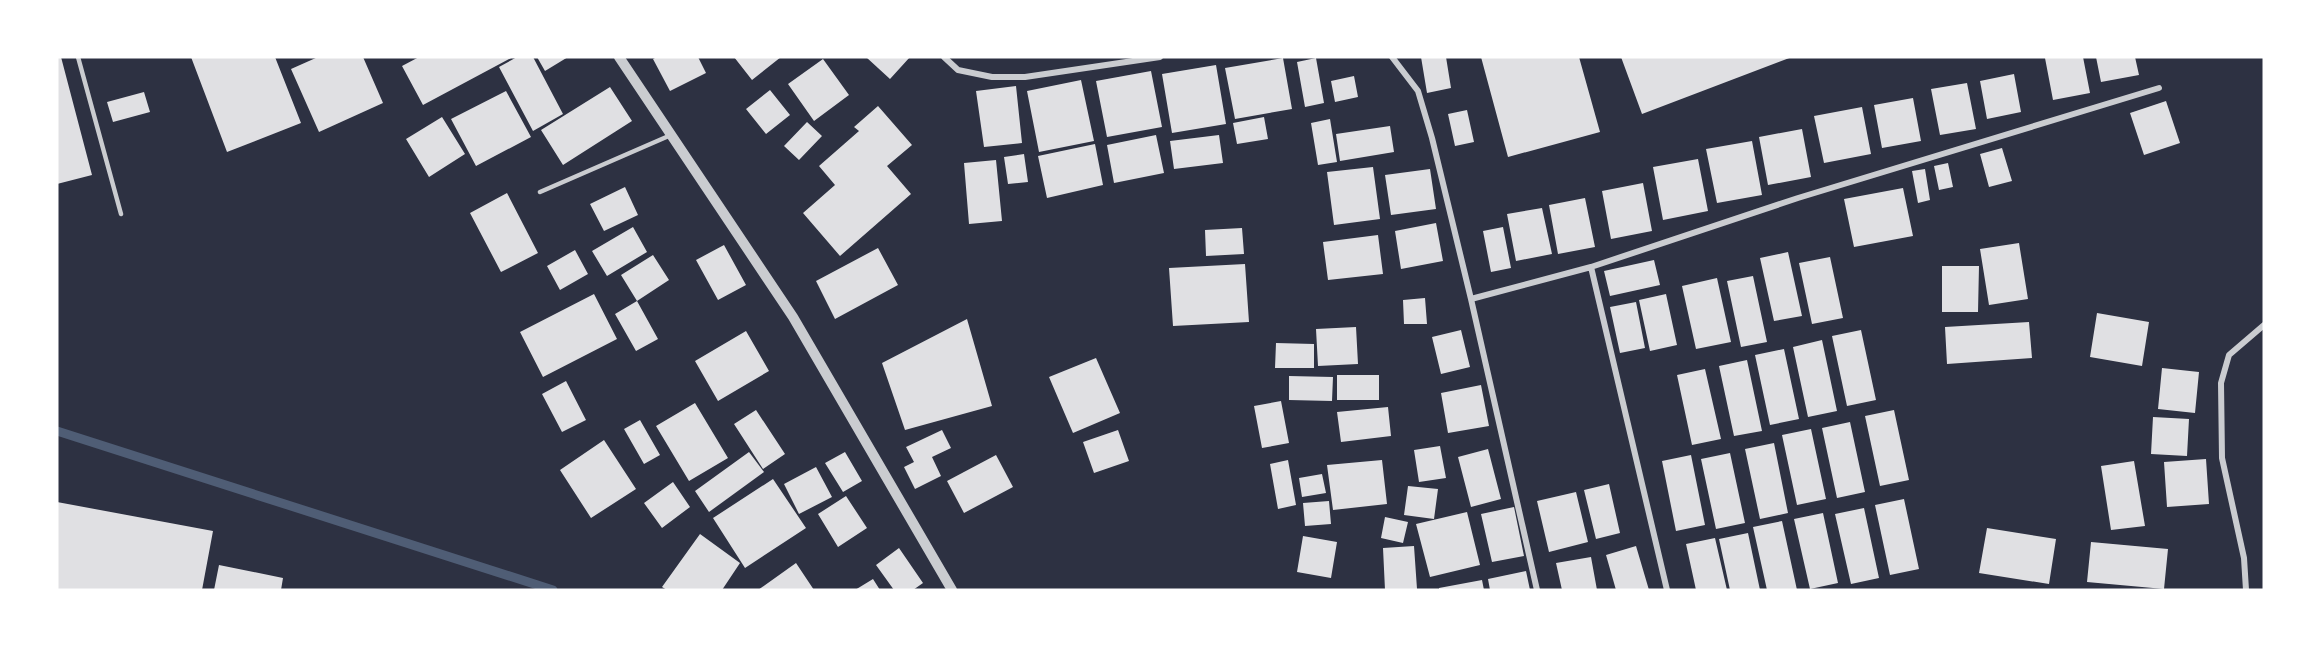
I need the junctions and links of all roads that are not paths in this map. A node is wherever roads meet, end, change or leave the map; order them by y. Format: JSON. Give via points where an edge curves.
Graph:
{"nodes":[{"id":1,"x":78,"y":57,"type":"edge"},
{"id":2,"x":619,"y":57,"type":"edge"},
{"id":3,"x":944,"y":57,"type":"edge"},
{"id":4,"x":1160,"y":57,"type":"edge"},
{"id":5,"x":1392,"y":57,"type":"edge"},
{"id":6,"x":2159,"y":88,"type":"dead end"},
{"id":7,"x":671,"y":135,"type":"junction"},
{"id":8,"x":540,"y":192,"type":"dead end"},
{"id":9,"x":121,"y":214,"type":"dead end"},
{"id":10,"x":1591,"y":267,"type":"junction"},
{"id":11,"x":1471,"y":299,"type":"junction"},
{"id":12,"x":2264,"y":325,"type":"edge"},
{"id":13,"x":952,"y":590,"type":"edge"},
{"id":14,"x":1537,"y":590,"type":"edge"},
{"id":15,"x":1667,"y":590,"type":"edge"},
{"id":16,"x":2246,"y":590,"type":"edge"}],
"edges":[{"from":1,"to":9,"type":"lane"},
{"from":2,"to":7,"type":"street"},
{"from":3,"to":4,"type":"street","via":[[958,70],[992,77],[1025,77]]},
{"from":5,"to":11,"type":"street","via":[[1418,91]]},
{"from":6,"to":10,"type":"street","via":[[1797,198]]},
{"from":7,"to":8,"type":"lane"},
{"from":7,"to":13,"type":"street","via":[[793,317]]},
{"from":10,"to":11,"type":"street"},
{"from":10,"to":15,"type":"street"},
{"from":11,"to":14,"type":"street"},
{"from":12,"to":16,"type":"street","via":[[2229,355],[2220,383],[2222,458],[2244,558]]}]}
